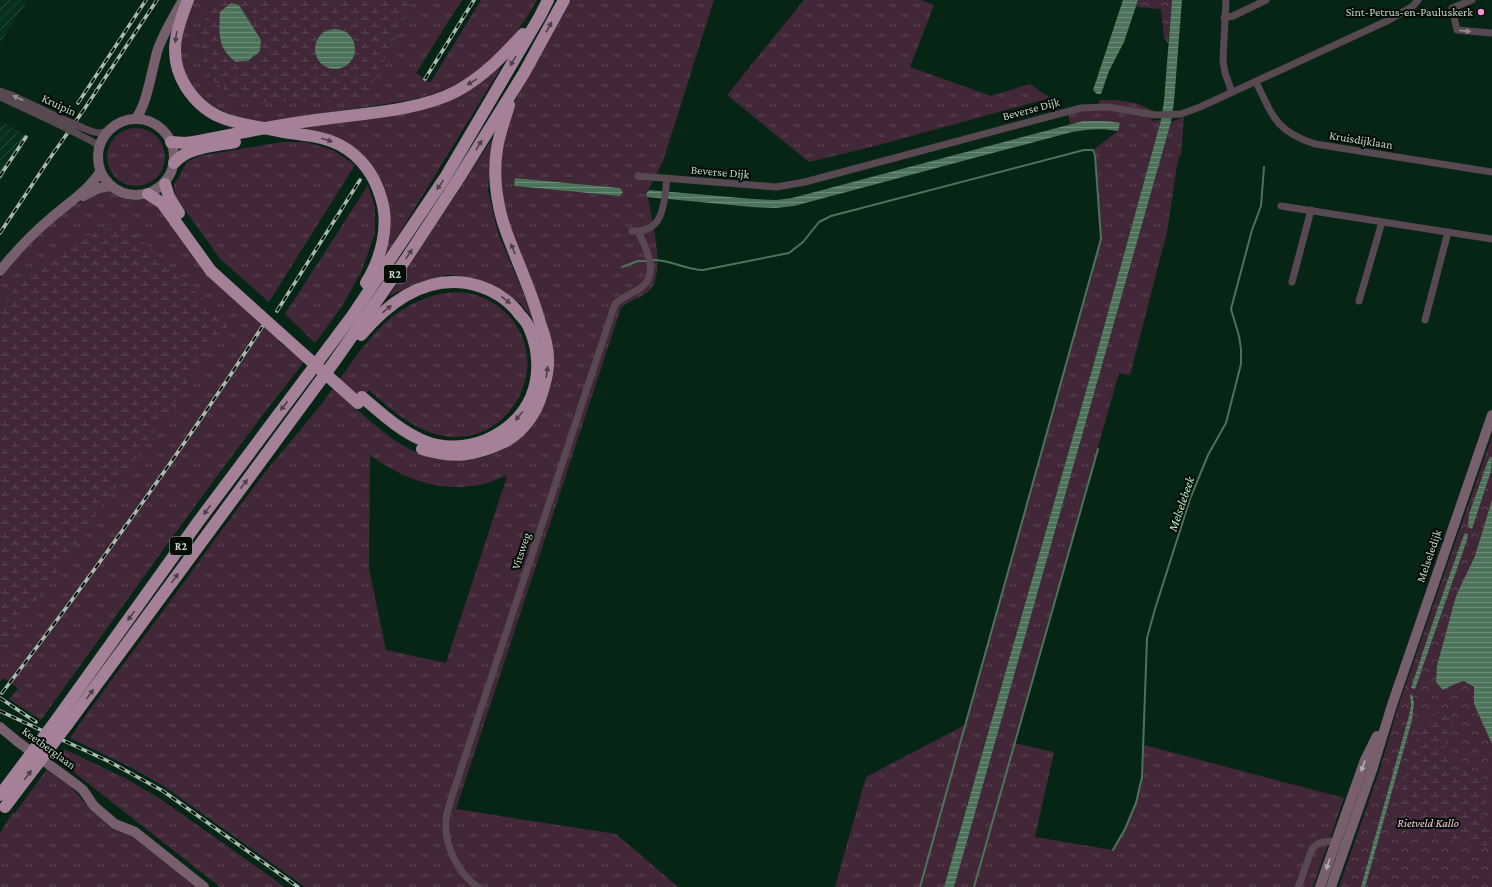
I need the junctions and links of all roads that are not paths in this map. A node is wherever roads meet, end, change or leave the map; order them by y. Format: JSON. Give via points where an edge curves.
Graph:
{"nodes":[{"id":1,"x":183,"y":0,"type":"edge"},
{"id":2,"x":188,"y":0,"type":"edge"},
{"id":3,"x":548,"y":0,"type":"edge"},
{"id":4,"x":564,"y":0,"type":"edge"},
{"id":5,"x":1226,"y":0,"type":"edge"},
{"id":6,"x":1266,"y":0,"type":"edge"},
{"id":7,"x":1418,"y":0,"type":"edge"},
{"id":8,"x":1472,"y":0,"type":"edge"},
{"id":9,"x":540,"y":16,"type":"junction"},
{"id":10,"x":1224,"y":18,"type":"junction"},
{"id":11,"x":1492,"y":33,"type":"edge"},
{"id":12,"x":152,"y":71,"type":"junction"},
{"id":13,"x":524,"y":73,"type":"junction"},
{"id":14,"x":1256,"y":82,"type":"junction"},
{"id":15,"x":0,"y":91,"type":"edge"},
{"id":16,"x":1232,"y":92,"type":"junction"},
{"id":17,"x":0,"y":97,"type":"edge"},
{"id":18,"x":135,"y":119,"type":"junction"},
{"id":19,"x":58,"y":121,"type":"junction"},
{"id":20,"x":152,"y":122,"type":"junction"},
{"id":21,"x":264,"y":128,"type":"junction"},
{"id":22,"x":78,"y":130,"type":"junction"},
{"id":23,"x":109,"y":130,"type":"junction"},
{"id":24,"x":289,"y":133,"type":"junction"},
{"id":25,"x":172,"y":142,"type":"junction"},
{"id":26,"x":99,"y":148,"type":"junction"},
{"id":27,"x":174,"y":163,"type":"junction"},
{"id":28,"x":100,"y":172,"type":"junction"},
{"id":29,"x":1492,"y":172,"type":"edge"},
{"id":30,"x":638,"y":176,"type":"dead end"},
{"id":31,"x":667,"y":178,"type":"junction"},
{"id":32,"x":165,"y":184,"type":"junction"},
{"id":33,"x":111,"y":186,"type":"junction"},
{"id":34,"x":148,"y":194,"type":"junction"},
{"id":35,"x":74,"y":200,"type":"junction"},
{"id":36,"x":1281,"y":206,"type":"dead end"},
{"id":37,"x":1311,"y":210,"type":"junction"},
{"id":38,"x":1382,"y":222,"type":"junction"},
{"id":39,"x":1448,"y":232,"type":"junction"},
{"id":40,"x":1492,"y":239,"type":"edge"},
{"id":41,"x":0,"y":271,"type":"edge"},
{"id":42,"x":1292,"y":282,"type":"dead end"},
{"id":43,"x":1359,"y":301,"type":"dead end"},
{"id":44,"x":1425,"y":320,"type":"dead end"},
{"id":45,"x":284,"y":332,"type":"junction"},
{"id":46,"x":308,"y":376,"type":"junction"},
{"id":47,"x":360,"y":400,"type":"junction"},
{"id":48,"x":1492,"y":415,"type":"edge"},
{"id":49,"x":256,"y":468,"type":"junction"},
{"id":50,"x":1392,"y":705,"type":"junction"},
{"id":51,"x":62,"y":722,"type":"junction"},
{"id":52,"x":0,"y":727,"type":"edge"},
{"id":53,"x":0,"y":795,"type":"edge"},
{"id":54,"x":2,"y":811,"type":"edge"},
{"id":55,"x":1336,"y":842,"type":"junction"},
{"id":56,"x":1346,"y":845,"type":"junction"},
{"id":57,"x":204,"y":887,"type":"edge"},
{"id":58,"x":478,"y":887,"type":"edge"},
{"id":59,"x":1298,"y":887,"type":"edge"},
{"id":60,"x":1320,"y":887,"type":"edge"},
{"id":61,"x":1332,"y":887,"type":"edge"}],
"edges":[{"from":1,"to":12,"type":"main road","via":[[164,32]]},
{"from":2,"to":21,"type":"highway","one_way":true,"via":[[179,21],[175,48],[176,62],[183,83],[210,113],[238,124]]},
{"from":3,"to":9,"type":"highway","number":"R2"},
{"from":13,"to":4,"type":"highway","number":"R2","one_way":true},
{"from":5,"to":10,"type":"street"},
{"from":6,"to":10,"type":"street"},
{"from":7,"to":14,"type":"street","name":"Beverse Dijk","via":[[1413,6],[1389,20]]},
{"from":8,"to":11,"type":"street","one_way":true,"via":[[1452,8],[1457,30]]},
{"from":9,"to":21,"type":"highway","one_way":true,"via":[[500,60],[481,76],[455,92],[410,106]]},
{"from":9,"to":46,"type":"highway","number":"R2","one_way":true,"via":[[446,176],[352,316]]},
{"from":10,"to":16,"type":"street","via":[[1223,60]]},
{"from":12,"to":18,"type":"main road","via":[[143,106]]},
{"from":12,"to":20,"type":"main road","via":[[149,106]]},
{"from":47,"to":13,"type":"highway","one_way":true,"via":[[397,436],[439,454],[476,453],[507,440],[525,425],[536,409],[545,385],[547,343],[534,301],[505,229],[499,207],[495,168],[497,148],[509,104]]},
{"from":49,"to":13,"type":"highway","number":"R2","one_way":true,"via":[[406,259]]},
{"from":14,"to":16,"type":"street","name":"Beverse Dijk"},
{"from":14,"to":29,"type":"street","name":"Kruisdijklaan","via":[[1272,115],[1289,133],[1300,139],[1316,144]]},
{"from":19,"to":15,"type":"street","name":"Kruipin","one_way":true},
{"from":16,"to":31,"type":"street","name":"Beverse Dijk","via":[[1200,108],[1175,114],[1156,115],[1108,107],[1074,109],[790,185],[754,186]]},
{"from":17,"to":19,"type":"street","name":"Kruipin"},
{"from":18,"to":20,"type":"main road"},
{"from":18,"to":23,"type":"main road","via":[[123,121]]},
{"from":19,"to":22,"type":"street","bridge":true},
{"from":20,"to":25,"type":"main road","via":[[167,134]]},
{"from":21,"to":24,"type":"highway"},
{"from":21,"to":25,"type":"highway","via":[[193,142]]},
{"from":22,"to":23,"type":"street","name":"Kruipin","via":[[102,133]]},
{"from":22,"to":26,"type":"street"},
{"from":23,"to":26,"type":"main road"},
{"from":24,"to":27,"type":"highway","via":[[191,152],[181,156]]},
{"from":24,"to":46,"type":"highway","one_way":true,"via":[[327,140],[353,153],[372,175],[384,213],[381,245],[371,276]]},
{"from":25,"to":27,"type":"main road"},
{"from":26,"to":28,"type":"main road"},
{"from":27,"to":32,"type":"main road"},
{"from":28,"to":33,"type":"main road"},
{"from":28,"to":35,"type":"main road"},
{"from":30,"to":31,"type":"street","name":"Beverse Dijk"},
{"from":31,"to":58,"type":"street","name":"Vitsweg","via":[[661,216],[655,224],[635,231],[648,254],[649,278],[639,289],[615,304],[450,802],[446,820],[451,852],[460,870]]},
{"from":32,"to":34,"type":"main road"},
{"from":32,"to":45,"type":"highway","via":[[173,204],[216,266]]},
{"from":33,"to":34,"type":"main road","via":[[124,194]]},
{"from":33,"to":35,"type":"main road"},
{"from":34,"to":45,"type":"highway","via":[[162,203],[211,271]]},
{"from":35,"to":41,"type":"main road","via":[[32,234]]},
{"from":36,"to":37,"type":"street"},
{"from":37,"to":38,"type":"street"},
{"from":37,"to":42,"type":"street"},
{"from":38,"to":39,"type":"street"},
{"from":38,"to":43,"type":"street"},
{"from":39,"to":40,"type":"street"},
{"from":39,"to":44,"type":"street"},
{"from":45,"to":47,"type":"highway","bridge":true},
{"from":46,"to":51,"type":"highway","number":"R2","one_way":true,"via":[[198,522]]},
{"from":49,"to":47,"type":"highway","one_way":true,"via":[[374,320],[390,306],[418,289],[445,282],[459,282],[489,289],[514,307],[530,328],[538,366],[531,397],[516,420],[490,439],[458,447],[440,446],[395,426]]},
{"from":48,"to":50,"type":"main road","name":"Melseledijk"},
{"from":51,"to":49,"type":"highway","number":"R2","one_way":true},
{"from":50,"to":55,"type":"main road","name":"Melseledijk","one_way":true,"via":[[1365,760]]},
{"from":50,"to":56,"type":"main road","name":"Melseledijk"},
{"from":51,"to":53,"type":"highway","number":"R2","bridge":true},
{"from":54,"to":51,"type":"highway","number":"R2","one_way":true,"bridge":true},
{"from":52,"to":57,"type":"main road","name":"Keetberglaan","via":[[83,790],[94,806],[115,824],[135,832]]},
{"from":55,"to":56,"type":"street"},
{"from":55,"to":59,"type":"street","via":[[1319,844],[1312,849]]},
{"from":55,"to":60,"type":"main road","name":"Melseledijk","one_way":true},
{"from":56,"to":61,"type":"main road","name":"Melseledijk"}]}
